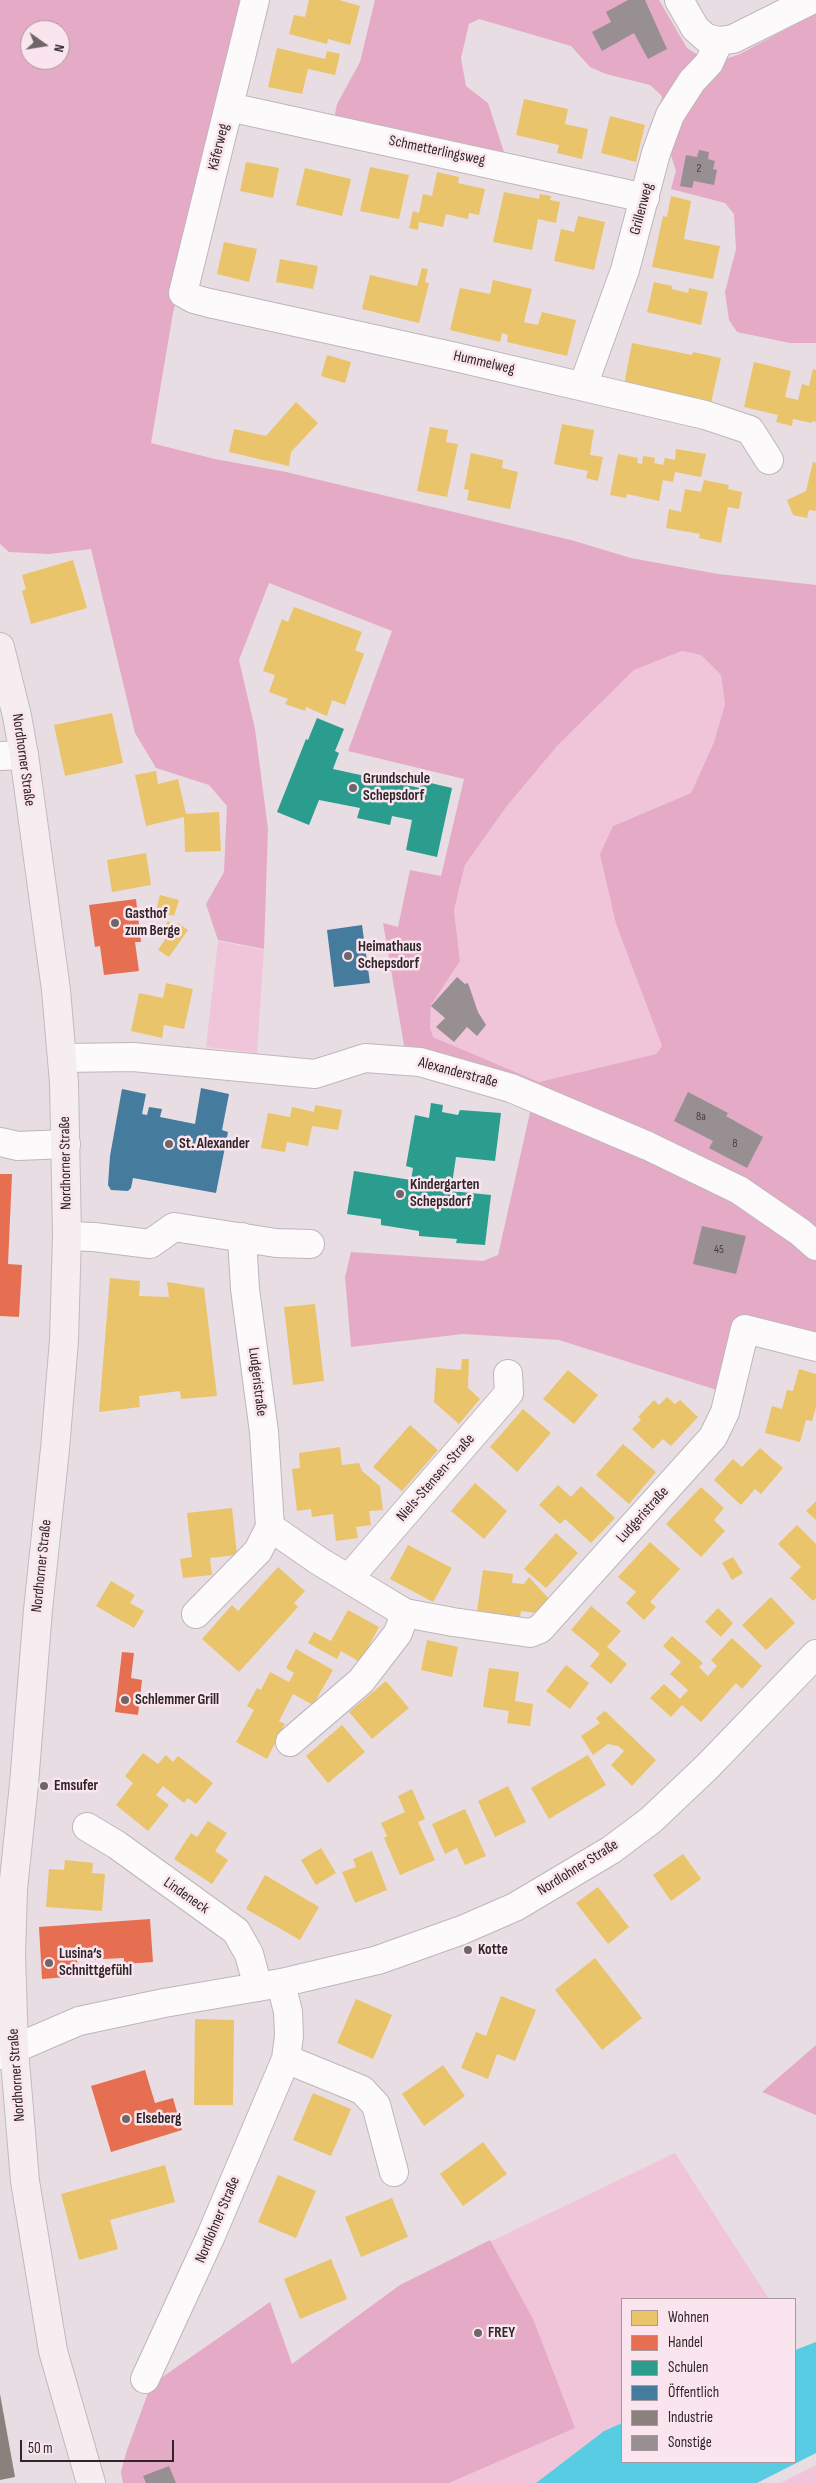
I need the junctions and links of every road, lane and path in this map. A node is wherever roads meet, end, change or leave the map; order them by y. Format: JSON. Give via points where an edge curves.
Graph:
{"nodes":[{"id":1,"x":255,"y":0,"type":"edge"},
{"id":2,"x":679,"y":0,"type":"edge"},
{"id":3,"x":811,"y":0,"type":"edge"},
{"id":4,"x":719,"y":41,"type":"junction"},
{"id":5,"x":229,"y":107,"type":"junction"},
{"id":6,"x":645,"y":198,"type":"junction"},
{"id":7,"x":183,"y":293,"type":"joint"},
{"id":8,"x":583,"y":386,"type":"junction"},
{"id":9,"x":769,"y":460,"type":"dead end"},
{"id":10,"x":0,"y":647,"type":"edge"},
{"id":11,"x":12,"y":755,"type":"edge"},
{"id":12,"x":62,"y":1058,"type":"junction"},
{"id":13,"x":0,"y":1142,"type":"edge"},
{"id":14,"x":66,"y":1144,"type":"junction"},
{"id":15,"x":67,"y":1236,"type":"junction"},
{"id":16,"x":242,"y":1237,"type":"junction"},
{"id":17,"x":310,"y":1244,"type":"dead end"},
{"id":18,"x":816,"y":1246,"type":"edge"},
{"id":19,"x":816,"y":1347,"type":"edge"},
{"id":20,"x":508,"y":1374,"type":"dead end"},
{"id":21,"x":270,"y":1527,"type":"junction"},
{"id":22,"x":349,"y":1578,"type":"junction"},
{"id":23,"x":405,"y":1613,"type":"junction"},
{"id":24,"x":196,"y":1614,"type":"dead end"},
{"id":25,"x":816,"y":1654,"type":"edge"},
{"id":26,"x":290,"y":1742,"type":"dead end"},
{"id":27,"x":88,"y":1826,"type":"dead end"},
{"id":28,"x":269,"y":1985,"type":"junction"},
{"id":29,"x":7,"y":2052,"type":"edge"},
{"id":30,"x":286,"y":2058,"type":"junction"},
{"id":31,"x":394,"y":2172,"type":"dead end"},
{"id":32,"x":145,"y":2379,"type":"dead end"},
{"id":33,"x":91,"y":2483,"type":"edge"}],
"edges":[{"from":1,"to":5,"type":"street","name":"Käferweg"},
{"from":2,"to":4,"type":"street","via":[[694,28],[706,38]]},
{"from":3,"to":4,"type":"street","via":[[733,39]]},
{"from":4,"to":6,"type":"street","name":"Grillenweg","via":[[709,63],[692,81],[670,115]]},
{"from":5,"to":6,"type":"street","name":"Schmetterlingsweg"},
{"from":5,"to":7,"type":"street","name":"Käferweg"},
{"from":6,"to":8,"type":"street","name":"Grillenweg","via":[[624,270]]},
{"from":7,"to":8,"type":"street","name":"Hummelweg","via":[[209,303]]},
{"from":8,"to":9,"type":"street","name":"Hummelweg","via":[[705,415],[750,430]]},
{"from":10,"to":11,"type":"main road","name":"Nordhorner Straße","via":[[17,716]]},
{"from":11,"to":12,"type":"main road","name":"Nordhorner Straße","via":[[55,981]]},
{"from":12,"to":14,"type":"main road","name":"Nordhorner Straße"},
{"from":12,"to":18,"type":"street","name":"Alexanderstraße","via":[[133,1057],[316,1074],[365,1058],[420,1062],[511,1088],[648,1146],[739,1190]]},
{"from":13,"to":14,"type":"street","via":[[18,1146]]},
{"from":14,"to":15,"type":"main road","name":"Nordhorner Straße"},
{"from":15,"to":16,"type":"street","via":[[150,1244],[174,1227]]},
{"from":15,"to":29,"type":"main road","name":"Nordhorner Straße","via":[[64,1340],[55,1449],[13,1889]]},
{"from":16,"to":17,"type":"street"},
{"from":16,"to":21,"type":"street","name":"Ludgeristraße","via":[[245,1289],[264,1432]]},
{"from":19,"to":23,"type":"street","name":"Ludgeristraße","via":[[745,1329],[725,1412],[713,1437],[540,1630],[530,1633]]},
{"from":20,"to":22,"type":"street","name":"Niels-Stensen-Straße","via":[[509,1393]]},
{"from":21,"to":22,"type":"street","name":"Ludgeristraße"},
{"from":21,"to":24,"type":"street","via":[[258,1551]]},
{"from":22,"to":23,"type":"street","name":"Ludgeristraße"},
{"from":23,"to":26,"type":"street","via":[[398,1633],[361,1681]]},
{"from":25,"to":28,"type":"street","name":"Nordlohner Straße","via":[[667,1806],[611,1850],[557,1884],[515,1907],[436,1940],[378,1960]]},
{"from":27,"to":28,"type":"street","name":"Lindeneck","via":[[236,1931]]},
{"from":28,"to":29,"type":"street","name":"Nordlohner Straße","via":[[79,2022]]},
{"from":28,"to":30,"type":"street","name":"Nordlohner Straße","via":[[288,2012]]},
{"from":29,"to":33,"type":"main road","name":"Nordhorner Straße","via":[[54,2351]]},
{"from":30,"to":31,"type":"street","via":[[362,2090],[376,2105]]},
{"from":30,"to":32,"type":"street","name":"Nordlohner Straße","via":[[210,2238]]}]}
